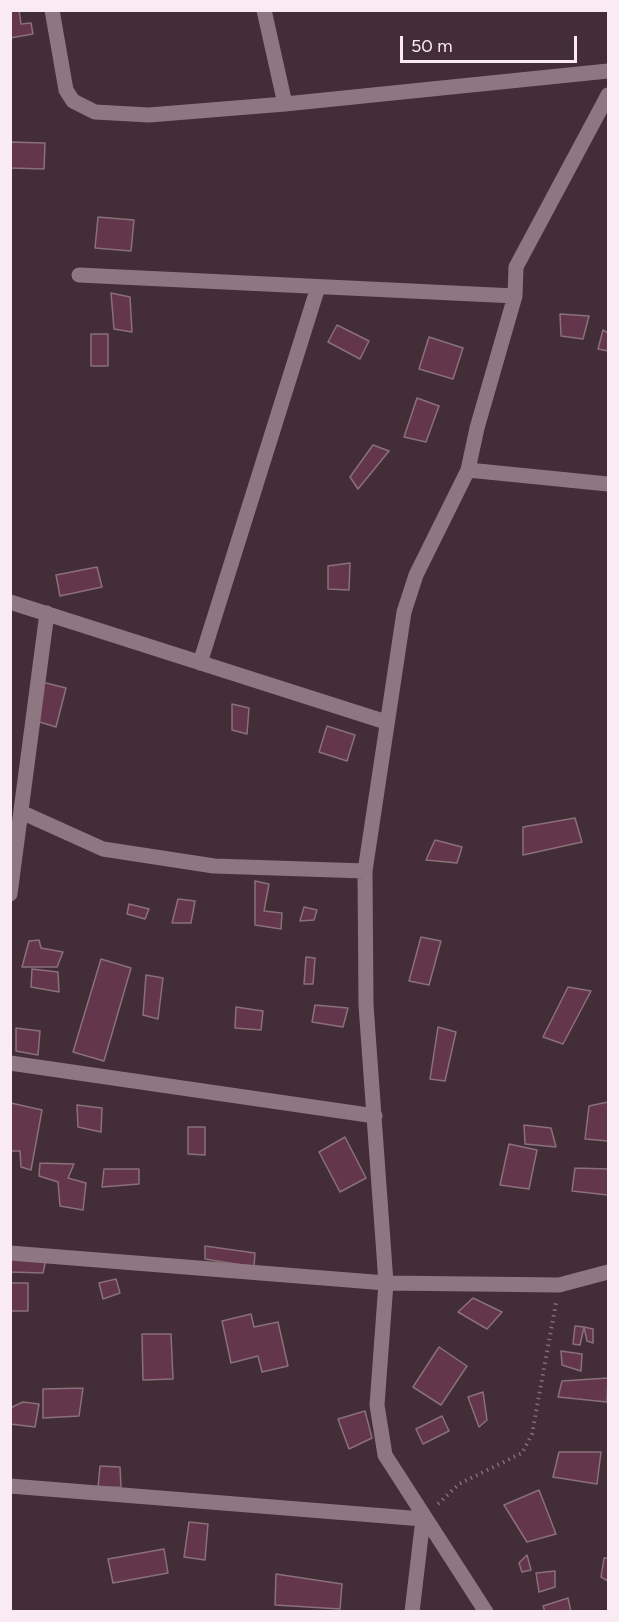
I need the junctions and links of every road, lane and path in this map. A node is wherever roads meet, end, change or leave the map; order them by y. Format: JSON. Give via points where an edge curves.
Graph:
{"nodes":[{"id":1,"x":52,"y":10,"type":"edge"},
{"id":2,"x":264,"y":10,"type":"edge"},
{"id":3,"x":609,"y":71,"type":"edge"},
{"id":4,"x":609,"y":95,"type":"edge"},
{"id":5,"x":285,"y":104,"type":"junction"},
{"id":6,"x":79,"y":276,"type":"dead end"},
{"id":7,"x":318,"y":287,"type":"junction"},
{"id":8,"x":515,"y":296,"type":"junction"},
{"id":9,"x":468,"y":470,"type":"junction"},
{"id":10,"x":609,"y":484,"type":"edge"},
{"id":11,"x":10,"y":602,"type":"edge"},
{"id":12,"x":46,"y":613,"type":"junction"},
{"id":13,"x":200,"y":663,"type":"junction"},
{"id":14,"x":386,"y":722,"type":"junction"},
{"id":15,"x":21,"y":812,"type":"junction"},
{"id":16,"x":365,"y":871,"type":"junction"},
{"id":17,"x":10,"y":894,"type":"edge"},
{"id":18,"x":10,"y":1063,"type":"edge"},
{"id":19,"x":375,"y":1116,"type":"junction"},
{"id":20,"x":10,"y":1252,"type":"edge"},
{"id":21,"x":609,"y":1272,"type":"edge"},
{"id":22,"x":386,"y":1283,"type":"junction"},
{"id":23,"x":559,"y":1285,"type":"junction"},
{"id":24,"x":10,"y":1486,"type":"edge"},
{"id":25,"x":423,"y":1519,"type":"junction"},
{"id":26,"x":412,"y":1611,"type":"edge"},
{"id":27,"x":486,"y":1611,"type":"edge"}],
"edges":[{"from":1,"to":5,"type":"street","via":[[66,90],[73,101],[95,112],[149,115]]},
{"from":2,"to":5,"type":"street"},
{"from":3,"to":5,"type":"street"},
{"from":4,"to":8,"type":"street","via":[[516,267]]},
{"from":6,"to":7,"type":"street"},
{"from":7,"to":8,"type":"street"},
{"from":7,"to":13,"type":"street"},
{"from":8,"to":9,"type":"street"},
{"from":9,"to":10,"type":"street"},
{"from":9,"to":14,"type":"street","via":[[416,575],[404,612]]},
{"from":11,"to":12,"type":"street"},
{"from":12,"to":13,"type":"street"},
{"from":12,"to":15,"type":"street"},
{"from":13,"to":14,"type":"street"},
{"from":14,"to":16,"type":"street"},
{"from":15,"to":16,"type":"street","via":[[102,849],[214,866]]},
{"from":15,"to":17,"type":"street"},
{"from":16,"to":19,"type":"street","via":[[366,1005]]},
{"from":18,"to":19,"type":"street"},
{"from":19,"to":22,"type":"street"},
{"from":20,"to":22,"type":"street"},
{"from":21,"to":23,"type":"street"},
{"from":22,"to":23,"type":"street"},
{"from":22,"to":25,"type":"street","via":[[377,1405],[383,1445]]},
{"from":23,"to":25,"type":"path","via":[[532,1434],[522,1453],[459,1484]]},
{"from":24,"to":25,"type":"street"},
{"from":25,"to":26,"type":"street"},
{"from":25,"to":27,"type":"street"}]}
